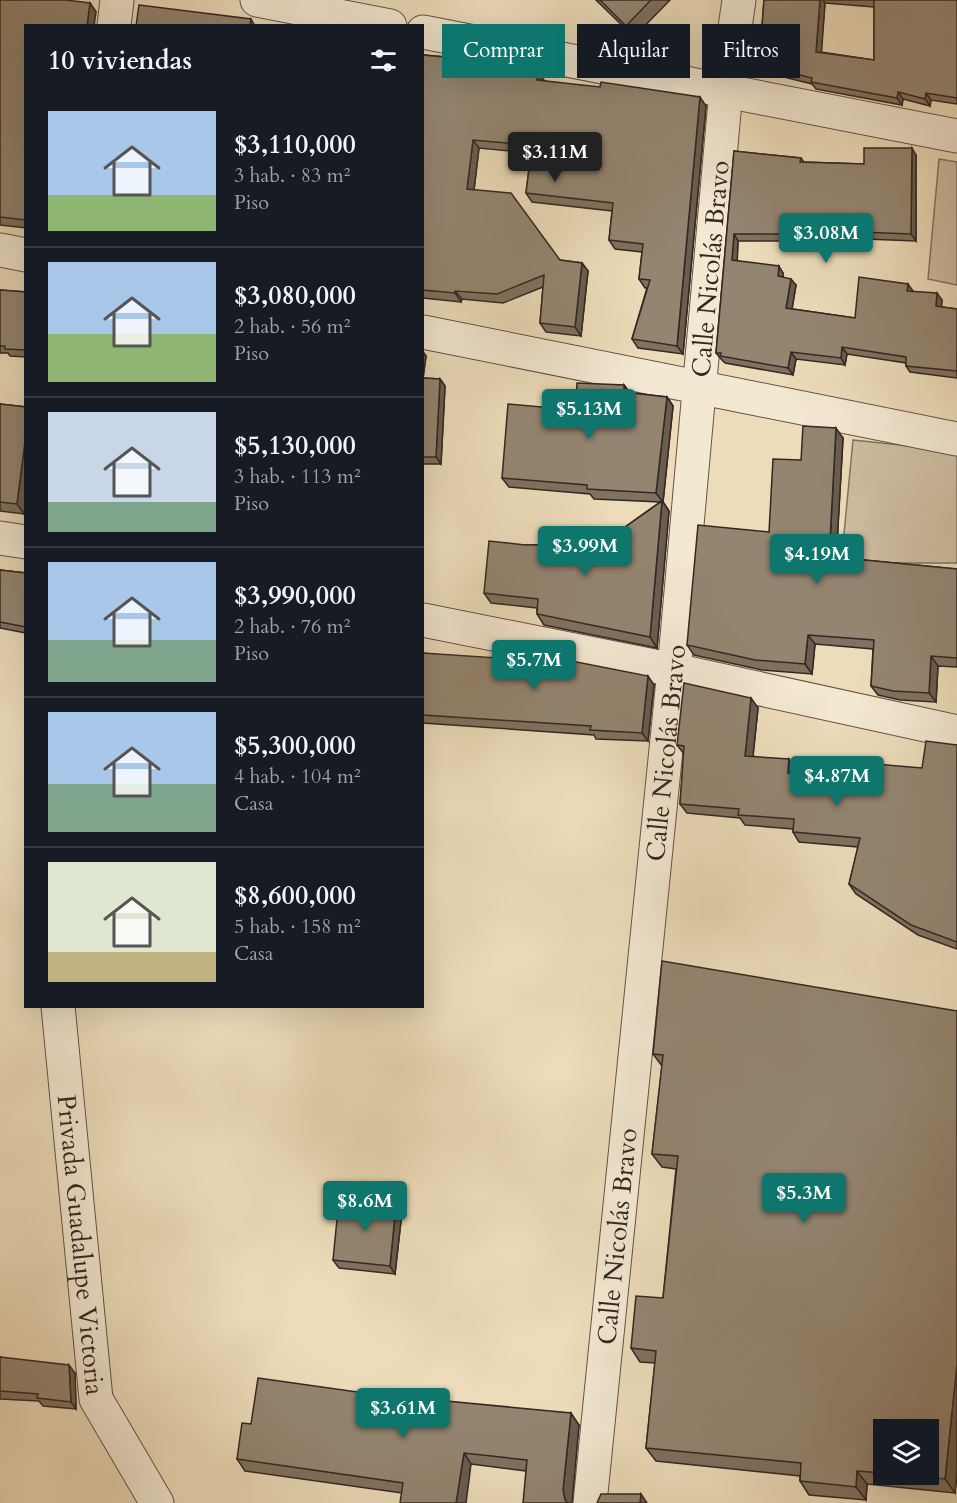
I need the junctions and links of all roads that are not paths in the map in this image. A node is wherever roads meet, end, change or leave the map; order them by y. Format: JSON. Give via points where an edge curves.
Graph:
{"nodes":[{"id":1,"x":117,"y":0,"type":"edge"},
{"id":2,"x":257,"y":0,"type":"edge"},
{"id":3,"x":739,"y":0,"type":"edge"},
{"id":4,"x":114,"y":24,"type":"edge"},
{"id":5,"x":380,"y":24,"type":"edge"},
{"id":6,"x":424,"y":32,"type":"edge"},
{"id":7,"x":726,"y":90,"type":"junction"},
{"id":8,"x":957,"y":136,"type":"edge"},
{"id":9,"x":0,"y":250,"type":"edge"},
{"id":10,"x":24,"y":255,"type":"edge"},
{"id":11,"x":424,"y":332,"type":"edge"},
{"id":12,"x":700,"y":387,"type":"junction"},
{"id":13,"x":957,"y":439,"type":"edge"},
{"id":14,"x":0,"y":538,"type":"edge"},
{"id":15,"x":24,"y":542,"type":"edge"},
{"id":16,"x":424,"y":620,"type":"edge"},
{"id":17,"x":674,"y":670,"type":"junction"},
{"id":18,"x":957,"y":732,"type":"edge"},
{"id":19,"x":58,"y":1008,"type":"edge"},
{"id":20,"x":157,"y":1503,"type":"edge"},
{"id":21,"x":590,"y":1503,"type":"edge"}],
"edges":[{"from":1,"to":4,"type":"street"},
{"from":2,"to":5,"type":"street"},
{"from":3,"to":7,"type":"street","name":"Calle Nicolás Bravo"},
{"from":6,"to":7,"type":"street"},
{"from":7,"to":8,"type":"street"},
{"from":7,"to":12,"type":"street","name":"Calle Nicolás Bravo"},
{"from":9,"to":10,"type":"street"},
{"from":11,"to":12,"type":"street"},
{"from":12,"to":13,"type":"street"},
{"from":12,"to":17,"type":"street","name":"Calle Nicolás Bravo"},
{"from":14,"to":15,"type":"street"},
{"from":16,"to":17,"type":"street"},
{"from":17,"to":18,"type":"street"},
{"from":17,"to":21,"type":"street","name":"Calle Nicolás Bravo"},
{"from":19,"to":20,"type":"street","name":"Privada Guadalupe Victoria","via":[[96,1399]]}]}
